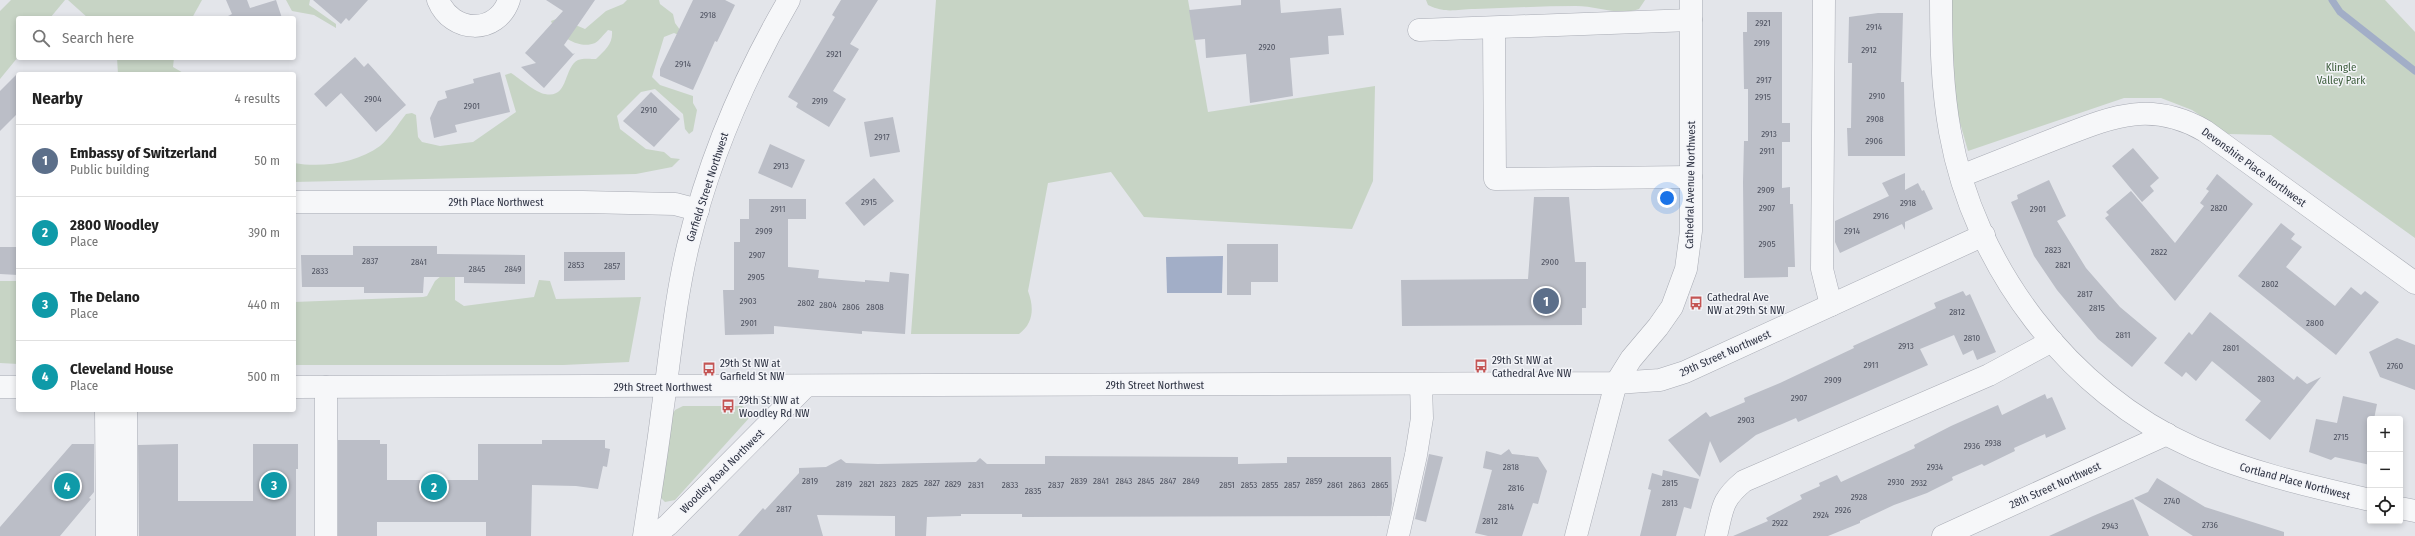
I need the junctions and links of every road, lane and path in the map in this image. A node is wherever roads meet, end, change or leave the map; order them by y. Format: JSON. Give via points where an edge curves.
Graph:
{"nodes":[{"id":1,"x":438,"y":0,"type":"edge"},
{"id":2,"x":509,"y":0,"type":"edge"},
{"id":3,"x":789,"y":0,"type":"edge"},
{"id":4,"x":1824,"y":0,"type":"edge"},
{"id":5,"x":1941,"y":0,"type":"edge"},
{"id":6,"x":1691,"y":10,"type":"edge"},
{"id":7,"x":1494,"y":28,"type":"junction"},
{"id":8,"x":1419,"y":30,"type":"dead end"},
{"id":9,"x":1961,"y":176,"type":"junction"},
{"id":10,"x":1691,"y":177,"type":"junction"},
{"id":11,"x":296,"y":202,"type":"edge"},
{"id":12,"x":698,"y":210,"type":"junction"},
{"id":13,"x":1984,"y":235,"type":"junction"},
{"id":14,"x":2415,"y":284,"type":"edge"},
{"id":15,"x":1831,"y":305,"type":"junction"},
{"id":16,"x":2052,"y":341,"type":"junction"},
{"id":17,"x":1616,"y":383,"type":"junction"},
{"id":18,"x":1421,"y":384,"type":"junction"},
{"id":19,"x":16,"y":387,"type":"edge"},
{"id":20,"x":296,"y":387,"type":"edge"},
{"id":21,"x":326,"y":387,"type":"junction"},
{"id":22,"x":805,"y":387,"type":"junction"},
{"id":23,"x":0,"y":388,"type":"edge"},
{"id":24,"x":665,"y":388,"type":"junction"},
{"id":25,"x":106,"y":412,"type":"edge"},
{"id":26,"x":126,"y":412,"type":"edge"},
{"id":27,"x":2167,"y":434,"type":"junction"},
{"id":28,"x":2367,"y":499,"type":"edge"},
{"id":29,"x":2403,"y":509,"type":"edge"},
{"id":30,"x":2415,"y":511,"type":"edge"},
{"id":31,"x":107,"y":536,"type":"edge"},
{"id":32,"x":126,"y":536,"type":"edge"},
{"id":33,"x":326,"y":536,"type":"edge"},
{"id":34,"x":644,"y":536,"type":"edge"},
{"id":35,"x":653,"y":536,"type":"edge"},
{"id":36,"x":1398,"y":536,"type":"edge"},
{"id":37,"x":1576,"y":536,"type":"edge"},
{"id":38,"x":1716,"y":536,"type":"edge"},
{"id":39,"x":1943,"y":536,"type":"edge"}],
"edges":[{"from":1,"to":2,"type":"street","via":[[445,13],[456,23],[469,26],[482,25],[497,19],[506,9]]},
{"from":3,"to":12,"type":"street","name":"Garfield Street Northwest","via":[[744,85],[718,149]]},
{"from":4,"to":15,"type":"street","via":[[1822,269]]},
{"from":5,"to":9,"type":"street","name":"Cortland Place Northwest","via":[[1944,93],[1950,133]]},
{"from":6,"to":7,"type":"street"},
{"from":6,"to":10,"type":"street","name":"Cathedral Avenue Northwest"},
{"from":7,"to":8,"type":"street"},
{"from":7,"to":10,"type":"street","via":[[1495,179]]},
{"from":9,"to":13,"type":"street","name":"Cortland Place Northwest"},
{"from":9,"to":14,"type":"street","name":"Devonshire Place Northwest","via":[[2115,116],[2150,113],[2173,117],[2205,131]]},
{"from":10,"to":17,"type":"street","name":"Cathedral Avenue Northwest","via":[[1690,250],[1682,285],[1663,321],[1631,359]]},
{"from":11,"to":12,"type":"street","name":"29th Place Northwest","via":[[598,202],[675,204]]},
{"from":12,"to":24,"type":"street","name":"Garfield Street Northwest","via":[[688,248]]},
{"from":13,"to":15,"type":"street","name":"29th Street Northwest"},
{"from":13,"to":16,"type":"street","name":"Cortland Place Northwest","via":[[2008,283]]},
{"from":15,"to":17,"type":"street","name":"29th Street Northwest","via":[[1685,372],[1660,380]]},
{"from":16,"to":27,"type":"street","name":"Cortland Place Northwest","via":[[2117,402]]},
{"from":16,"to":38,"type":"street","via":[[1989,375],[1744,481],[1730,493],[1723,504]]},
{"from":17,"to":18,"type":"street","name":"29th Street Northwest"},
{"from":17,"to":37,"type":"street","name":"Cathedral Avenue Northwest"},
{"from":18,"to":22,"type":"street","name":"29th Street Northwest"},
{"from":18,"to":36,"type":"street","via":[[1422,418]]},
{"from":19,"to":23,"type":"street"},
{"from":20,"to":21,"type":"street","name":"29th Street Northwest"},
{"from":21,"to":24,"type":"street","name":"29th Street Northwest"},
{"from":21,"to":33,"type":"street"},
{"from":22,"to":24,"type":"street","name":"29th Street Northwest"},
{"from":22,"to":35,"type":"street","name":"Woodley Road Northwest","via":[[668,525]]},
{"from":24,"to":34,"type":"street"},
{"from":25,"to":31,"type":"street"},
{"from":26,"to":32,"type":"street"},
{"from":27,"to":28,"type":"street","name":"Cortland Place Northwest","via":[[2261,474]]},
{"from":27,"to":39,"type":"street","name":"28th Street Northwest"},
{"from":29,"to":30,"type":"street"}]}
